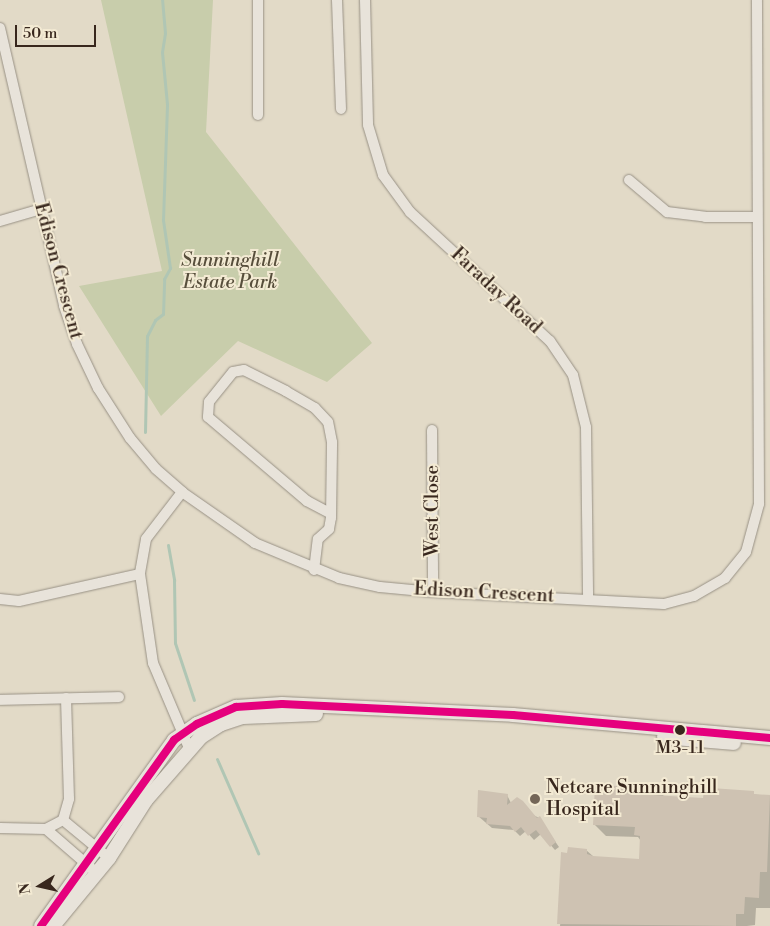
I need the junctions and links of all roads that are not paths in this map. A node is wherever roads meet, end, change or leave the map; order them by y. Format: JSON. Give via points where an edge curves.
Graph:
{"nodes":[{"id":1,"x":258,"y":0,"type":"edge"},
{"id":2,"x":337,"y":0,"type":"edge"},
{"id":3,"x":365,"y":0,"type":"edge"},
{"id":4,"x":757,"y":0,"type":"edge"},
{"id":5,"x":0,"y":28,"type":"edge"},
{"id":6,"x":2,"y":46,"type":"edge"},
{"id":7,"x":341,"y":109,"type":"dead end"},
{"id":8,"x":258,"y":114,"type":"dead end"},
{"id":9,"x":629,"y":180,"type":"dead end"},
{"id":10,"x":41,"y":209,"type":"junction"},
{"id":11,"x":757,"y":217,"type":"junction"},
{"id":12,"x":0,"y":221,"type":"edge"},
{"id":13,"x":432,"y":430,"type":"dead end"},
{"id":14,"x":182,"y":492,"type":"junction"},
{"id":15,"x":331,"y":514,"type":"junction"},
{"id":16,"x":314,"y":570,"type":"junction"},
{"id":17,"x":140,"y":574,"type":"junction"},
{"id":18,"x":433,"y":592,"type":"junction"},
{"id":19,"x":588,"y":598,"type":"junction"},
{"id":20,"x":0,"y":599,"type":"edge"},
{"id":21,"x":120,"y":697,"type":"dead end"},
{"id":22,"x":66,"y":698,"type":"junction"},
{"id":23,"x":0,"y":700,"type":"edge"},
{"id":24,"x":181,"y":733,"type":"junction"},
{"id":25,"x":770,"y":738,"type":"edge"},
{"id":26,"x":770,"y":746,"type":"edge"},
{"id":27,"x":189,"y":748,"type":"junction"},
{"id":28,"x":64,"y":820,"type":"junction"},
{"id":29,"x":0,"y":828,"type":"edge"},
{"id":30,"x":46,"y":829,"type":"junction"},
{"id":31,"x":103,"y":853,"type":"junction"},
{"id":32,"x":86,"y":863,"type":"junction"},
{"id":33,"x":96,"y":873,"type":"junction"},
{"id":34,"x":41,"y":926,"type":"edge"},
{"id":35,"x":54,"y":926,"type":"edge"}],
"edges":[{"from":1,"to":8,"type":"street"},
{"from":2,"to":7,"type":"street"},
{"from":3,"to":19,"type":"street","name":"Faraday Road","via":[[368,125],[382,175],[397,198],[424,226],[550,341],[574,375],[586,426]]},
{"from":4,"to":11,"type":"street","name":"Edison Crescent"},
{"from":5,"to":6,"type":"street","name":"Edison Crescent"},
{"from":6,"to":10,"type":"street","name":"Edison Crescent"},
{"from":9,"to":11,"type":"street","via":[[667,212],[705,218]]},
{"from":10,"to":12,"type":"street"},
{"from":10,"to":14,"type":"street","name":"Edison Crescent","via":[[64,306],[86,365],[130,438],[156,469]]},
{"from":11,"to":19,"type":"street","name":"Edison Crescent","via":[[759,504],[746,552],[725,578],[682,601],[664,604]]},
{"from":13,"to":18,"type":"street","name":"West Close"},
{"from":14,"to":16,"type":"street","name":"Edison Crescent","via":[[254,543]]},
{"from":14,"to":17,"type":"street","via":[[146,539]]},
{"from":15,"to":15,"type":"street","via":[[332,442],[323,415],[286,391],[244,370],[233,372],[209,402],[208,417],[307,501]]},
{"from":15,"to":16,"type":"street","via":[[329,529],[320,535],[316,547]]},
{"from":16,"to":18,"type":"street","name":"Edison Crescent","via":[[380,587]]},
{"from":17,"to":20,"type":"street","via":[[19,601]]},
{"from":17,"to":24,"type":"street","via":[[153,663]]},
{"from":18,"to":19,"type":"street","name":"Edison Crescent"},
{"from":21,"to":22,"type":"street"},
{"from":22,"to":23,"type":"street"},
{"from":22,"to":28,"type":"street","via":[[69,799]]},
{"from":24,"to":25,"type":"main road","via":[[225,710],[258,704],[282,704],[513,714]]},
{"from":24,"to":27,"type":"street"},
{"from":24,"to":31,"type":"main road"},
{"from":26,"to":27,"type":"main road","via":[[575,728],[296,714],[233,720],[211,729]]},
{"from":27,"to":31,"type":"main road"},
{"from":28,"to":30,"type":"street"},
{"from":28,"to":31,"type":"street"},
{"from":29,"to":30,"type":"street"},
{"from":30,"to":32,"type":"street"},
{"from":31,"to":32,"type":"main road"},
{"from":31,"to":33,"type":"main road"},
{"from":32,"to":33,"type":"street"},
{"from":32,"to":34,"type":"main road"},
{"from":33,"to":35,"type":"main road"}]}
